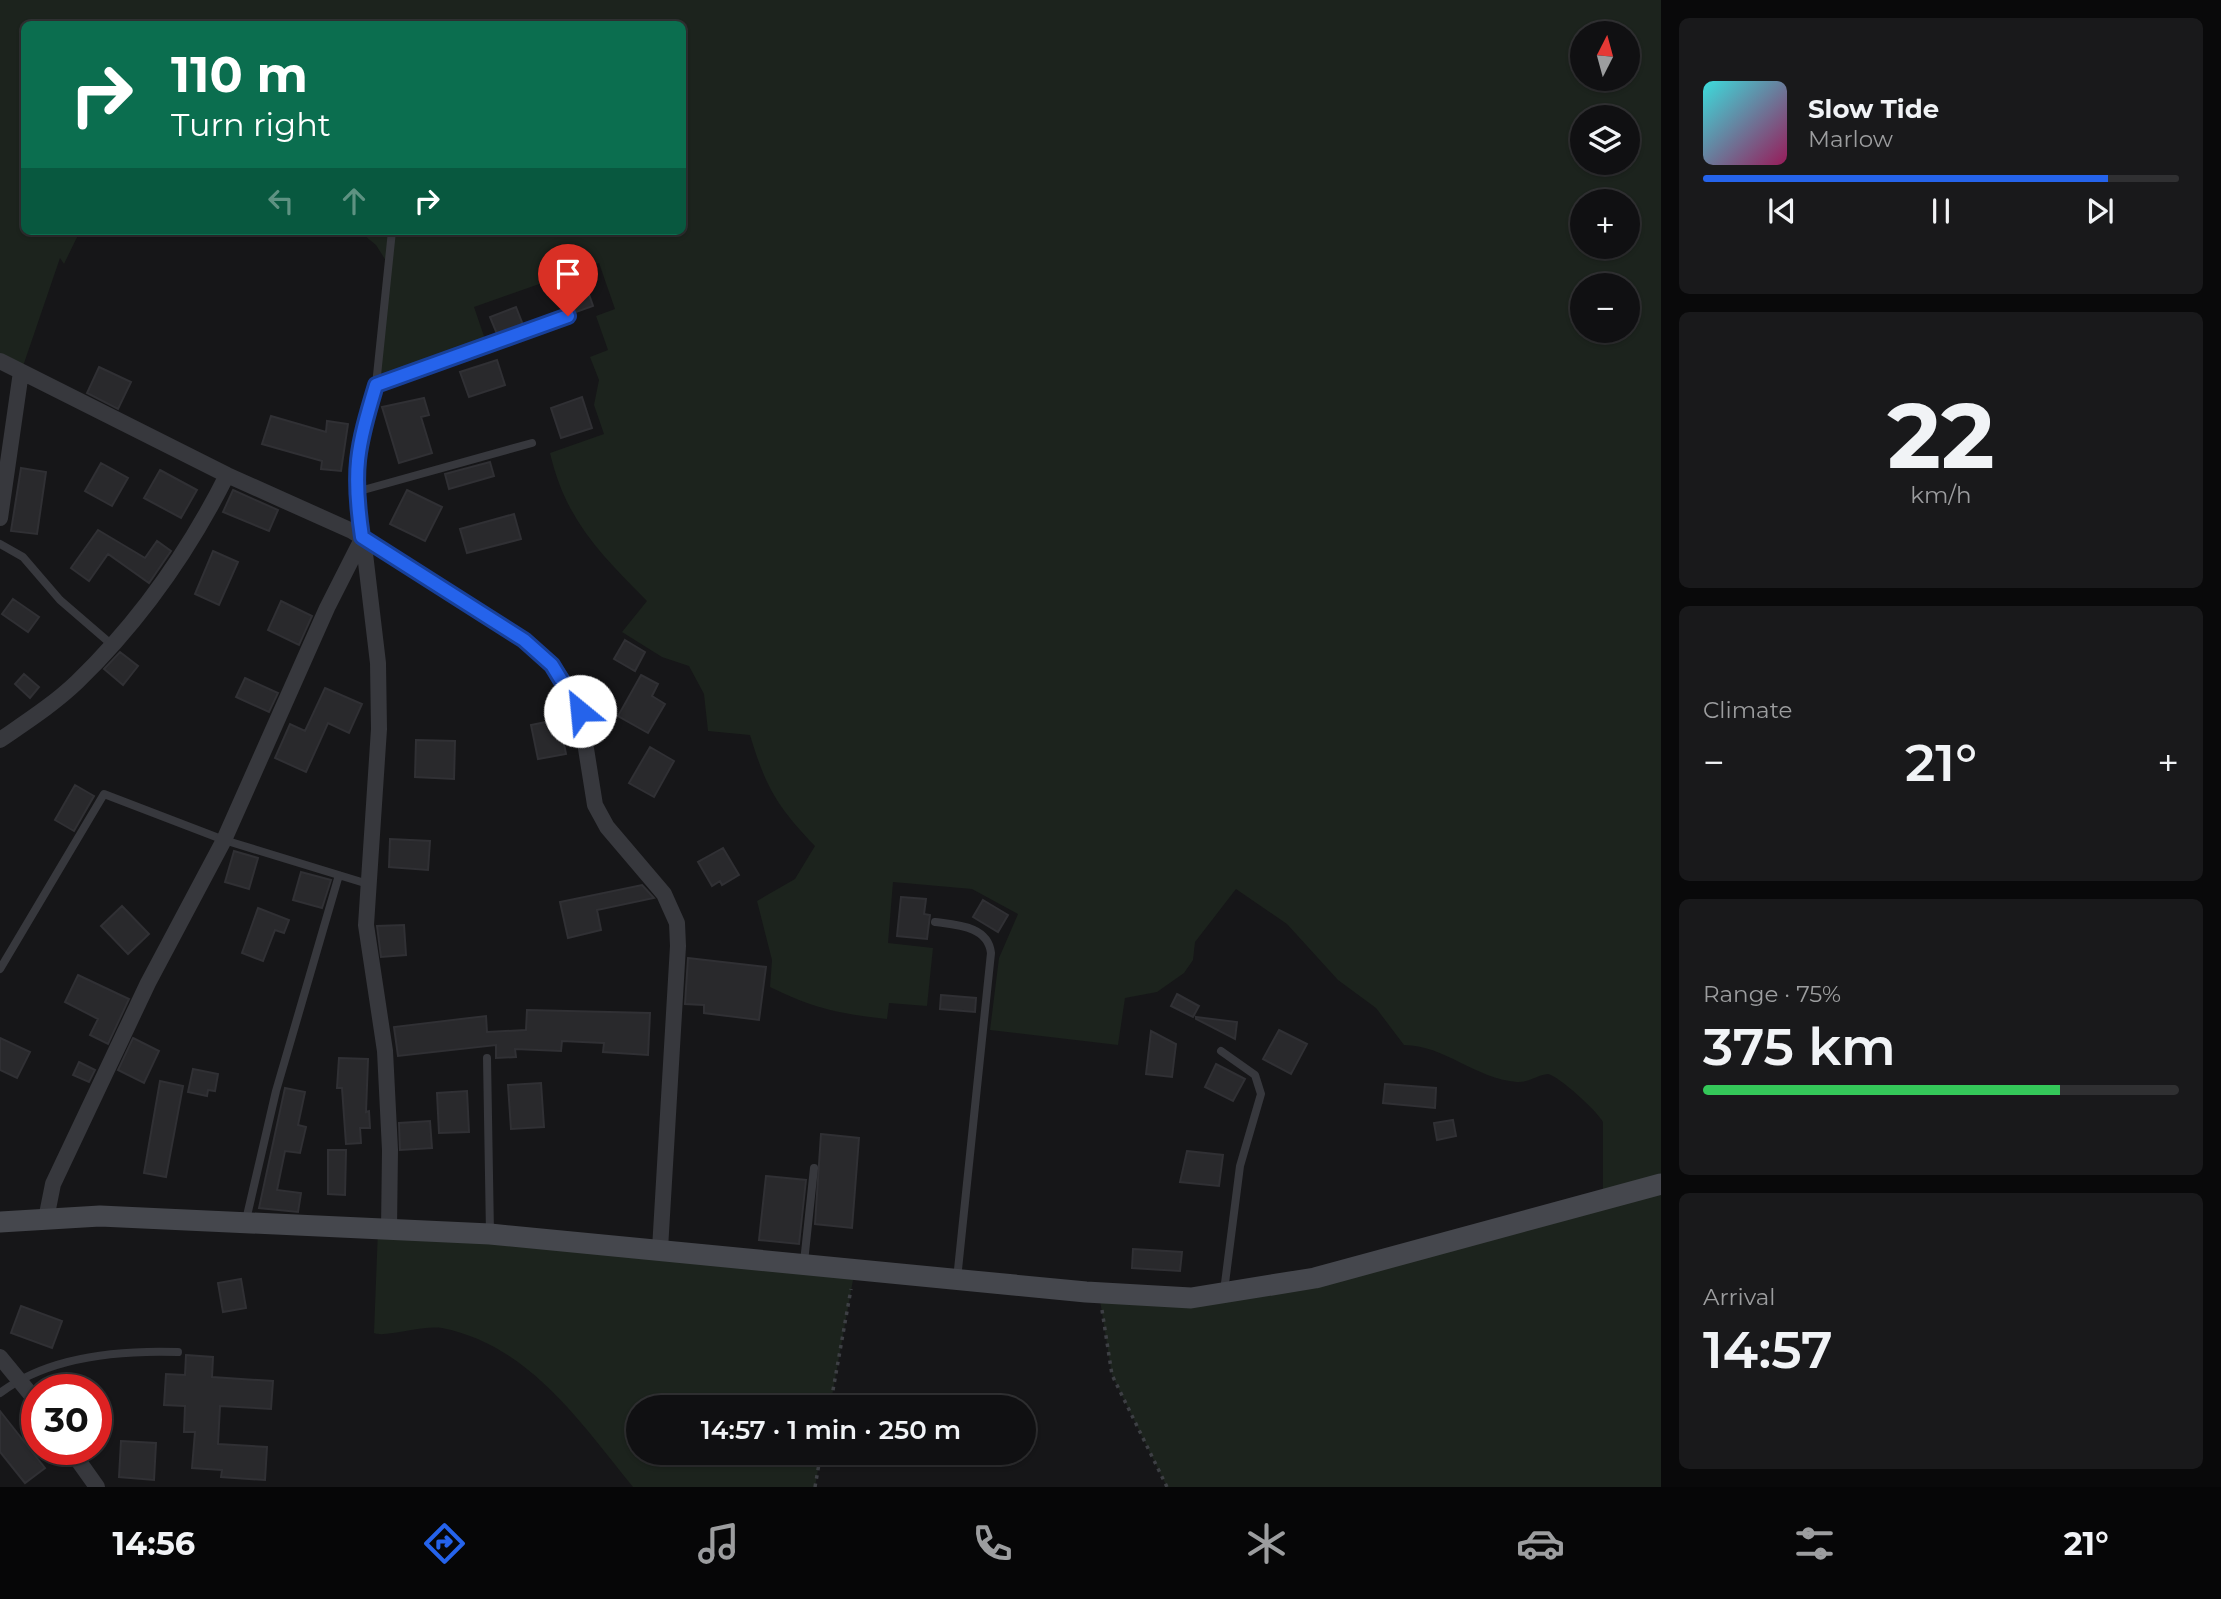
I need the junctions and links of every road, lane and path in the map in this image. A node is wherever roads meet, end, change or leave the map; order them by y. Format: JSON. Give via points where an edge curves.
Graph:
{"nodes":[{"id":1,"x":393,"y":235,"type":"edge"},
{"id":2,"x":568,"y":316,"type":"dead end"},
{"id":3,"x":0,"y":361,"type":"edge"},
{"id":4,"x":21,"y":372,"type":"junction"},
{"id":5,"x":376,"y":385,"type":"junction"},
{"id":6,"x":532,"y":443,"type":"dead end"},
{"id":7,"x":227,"y":475,"type":"junction"},
{"id":8,"x":356,"y":492,"type":"junction"},
{"id":9,"x":0,"y":518,"type":"edge"},
{"id":10,"x":362,"y":537,"type":"junction"},
{"id":11,"x":0,"y":544,"type":"edge"},
{"id":12,"x":111,"y":644,"type":"junction"},
{"id":13,"x":0,"y":740,"type":"edge"},
{"id":14,"x":224,"y":840,"type":"junction"},
{"id":15,"x":339,"y":875,"type":"junction"},
{"id":16,"x":368,"y":884,"type":"junction"},
{"id":17,"x":935,"y":922,"type":"dead end"},
{"id":18,"x":0,"y":969,"type":"edge"},
{"id":19,"x":1221,"y":1051,"type":"dead end"},
{"id":20,"x":487,"y":1058,"type":"dead end"},
{"id":21,"x":814,"y":1167,"type":"dead end"},
{"id":22,"x":1653,"y":1186,"type":"edge"},
{"id":23,"x":46,"y":1219,"type":"junction"},
{"id":24,"x":0,"y":1222,"type":"edge"},
{"id":25,"x":246,"y":1223,"type":"junction"},
{"id":26,"x":389,"y":1229,"type":"junction"},
{"id":27,"x":490,"y":1234,"type":"junction"},
{"id":28,"x":660,"y":1250,"type":"junction"},
{"id":29,"x":804,"y":1264,"type":"junction"},
{"id":30,"x":855,"y":1269,"type":"junction"},
{"id":31,"x":957,"y":1279,"type":"junction"},
{"id":32,"x":1099,"y":1293,"type":"junction"},
{"id":33,"x":1224,"y":1294,"type":"junction"},
{"id":34,"x":178,"y":1352,"type":"dead end"},
{"id":35,"x":0,"y":1357,"type":"edge"},
{"id":36,"x":18,"y":1379,"type":"junction"},
{"id":37,"x":21,"y":1383,"type":"edge"},
{"id":38,"x":0,"y":1393,"type":"edge"},
{"id":39,"x":832,"y":1395,"type":"edge"},
{"id":40,"x":81,"y":1465,"type":"edge"},
{"id":41,"x":819,"y":1465,"type":"edge"},
{"id":42,"x":97,"y":1487,"type":"edge"},
{"id":43,"x":815,"y":1487,"type":"edge"},
{"id":44,"x":1167,"y":1487,"type":"edge"}],
"edges":[{"from":1,"to":5,"type":"lane"},
{"from":2,"to":5,"type":"lane"},
{"from":3,"to":4,"type":"street"},
{"from":4,"to":7,"type":"street"},
{"from":4,"to":9,"type":"street"},
{"from":5,"to":8,"type":"lane","via":[[359,439]]},
{"from":6,"to":8,"type":"lane"},
{"from":7,"to":10,"type":"street"},
{"from":7,"to":12,"type":"street","via":[[185,550]]},
{"from":8,"to":10,"type":"lane"},
{"from":10,"to":14,"type":"street"},
{"from":10,"to":16,"type":"street","via":[[378,703]]},
{"from":10,"to":28,"type":"street","via":[[524,640],[552,665],[580,711],[595,805],[607,827],[664,894],[677,923]]},
{"from":11,"to":12,"type":"lane","via":[[23,557],[60,600]]},
{"from":12,"to":13,"type":"street","via":[[77,682]]},
{"from":14,"to":15,"type":"lane"},
{"from":14,"to":18,"type":"lane","via":[[104,794]]},
{"from":14,"to":23,"type":"street","via":[[136,1008],[53,1184]]},
{"from":15,"to":16,"type":"lane"},
{"from":15,"to":25,"type":"lane","via":[[276,1091]]},
{"from":16,"to":26,"type":"street","via":[[369,958],[386,1051]]},
{"from":17,"to":31,"type":"lane","via":[[982,934],[991,954]]},
{"from":19,"to":33,"type":"lane","via":[[1255,1075],[1261,1094],[1238,1177]]},
{"from":20,"to":27,"type":"lane"},
{"from":21,"to":29,"type":"lane"},
{"from":22,"to":33,"type":"street","via":[[1315,1278]]},
{"from":23,"to":24,"type":"street"},
{"from":23,"to":25,"type":"street","via":[[100,1216]]},
{"from":25,"to":26,"type":"street"},
{"from":26,"to":27,"type":"street"},
{"from":27,"to":28,"type":"street"},
{"from":28,"to":29,"type":"street"},
{"from":29,"to":30,"type":"street"},
{"from":30,"to":31,"type":"street"},
{"from":30,"to":39,"type":"path"},
{"from":31,"to":32,"type":"street"},
{"from":32,"to":33,"type":"street","via":[[1151,1298]]},
{"from":32,"to":44,"type":"path","via":[[1112,1375]]},
{"from":34,"to":36,"type":"lane","via":[[106,1353]]},
{"from":35,"to":36,"type":"street"},
{"from":36,"to":37,"type":"street"},
{"from":36,"to":38,"type":"lane"},
{"from":40,"to":42,"type":"street"},
{"from":41,"to":43,"type":"path"}]}
